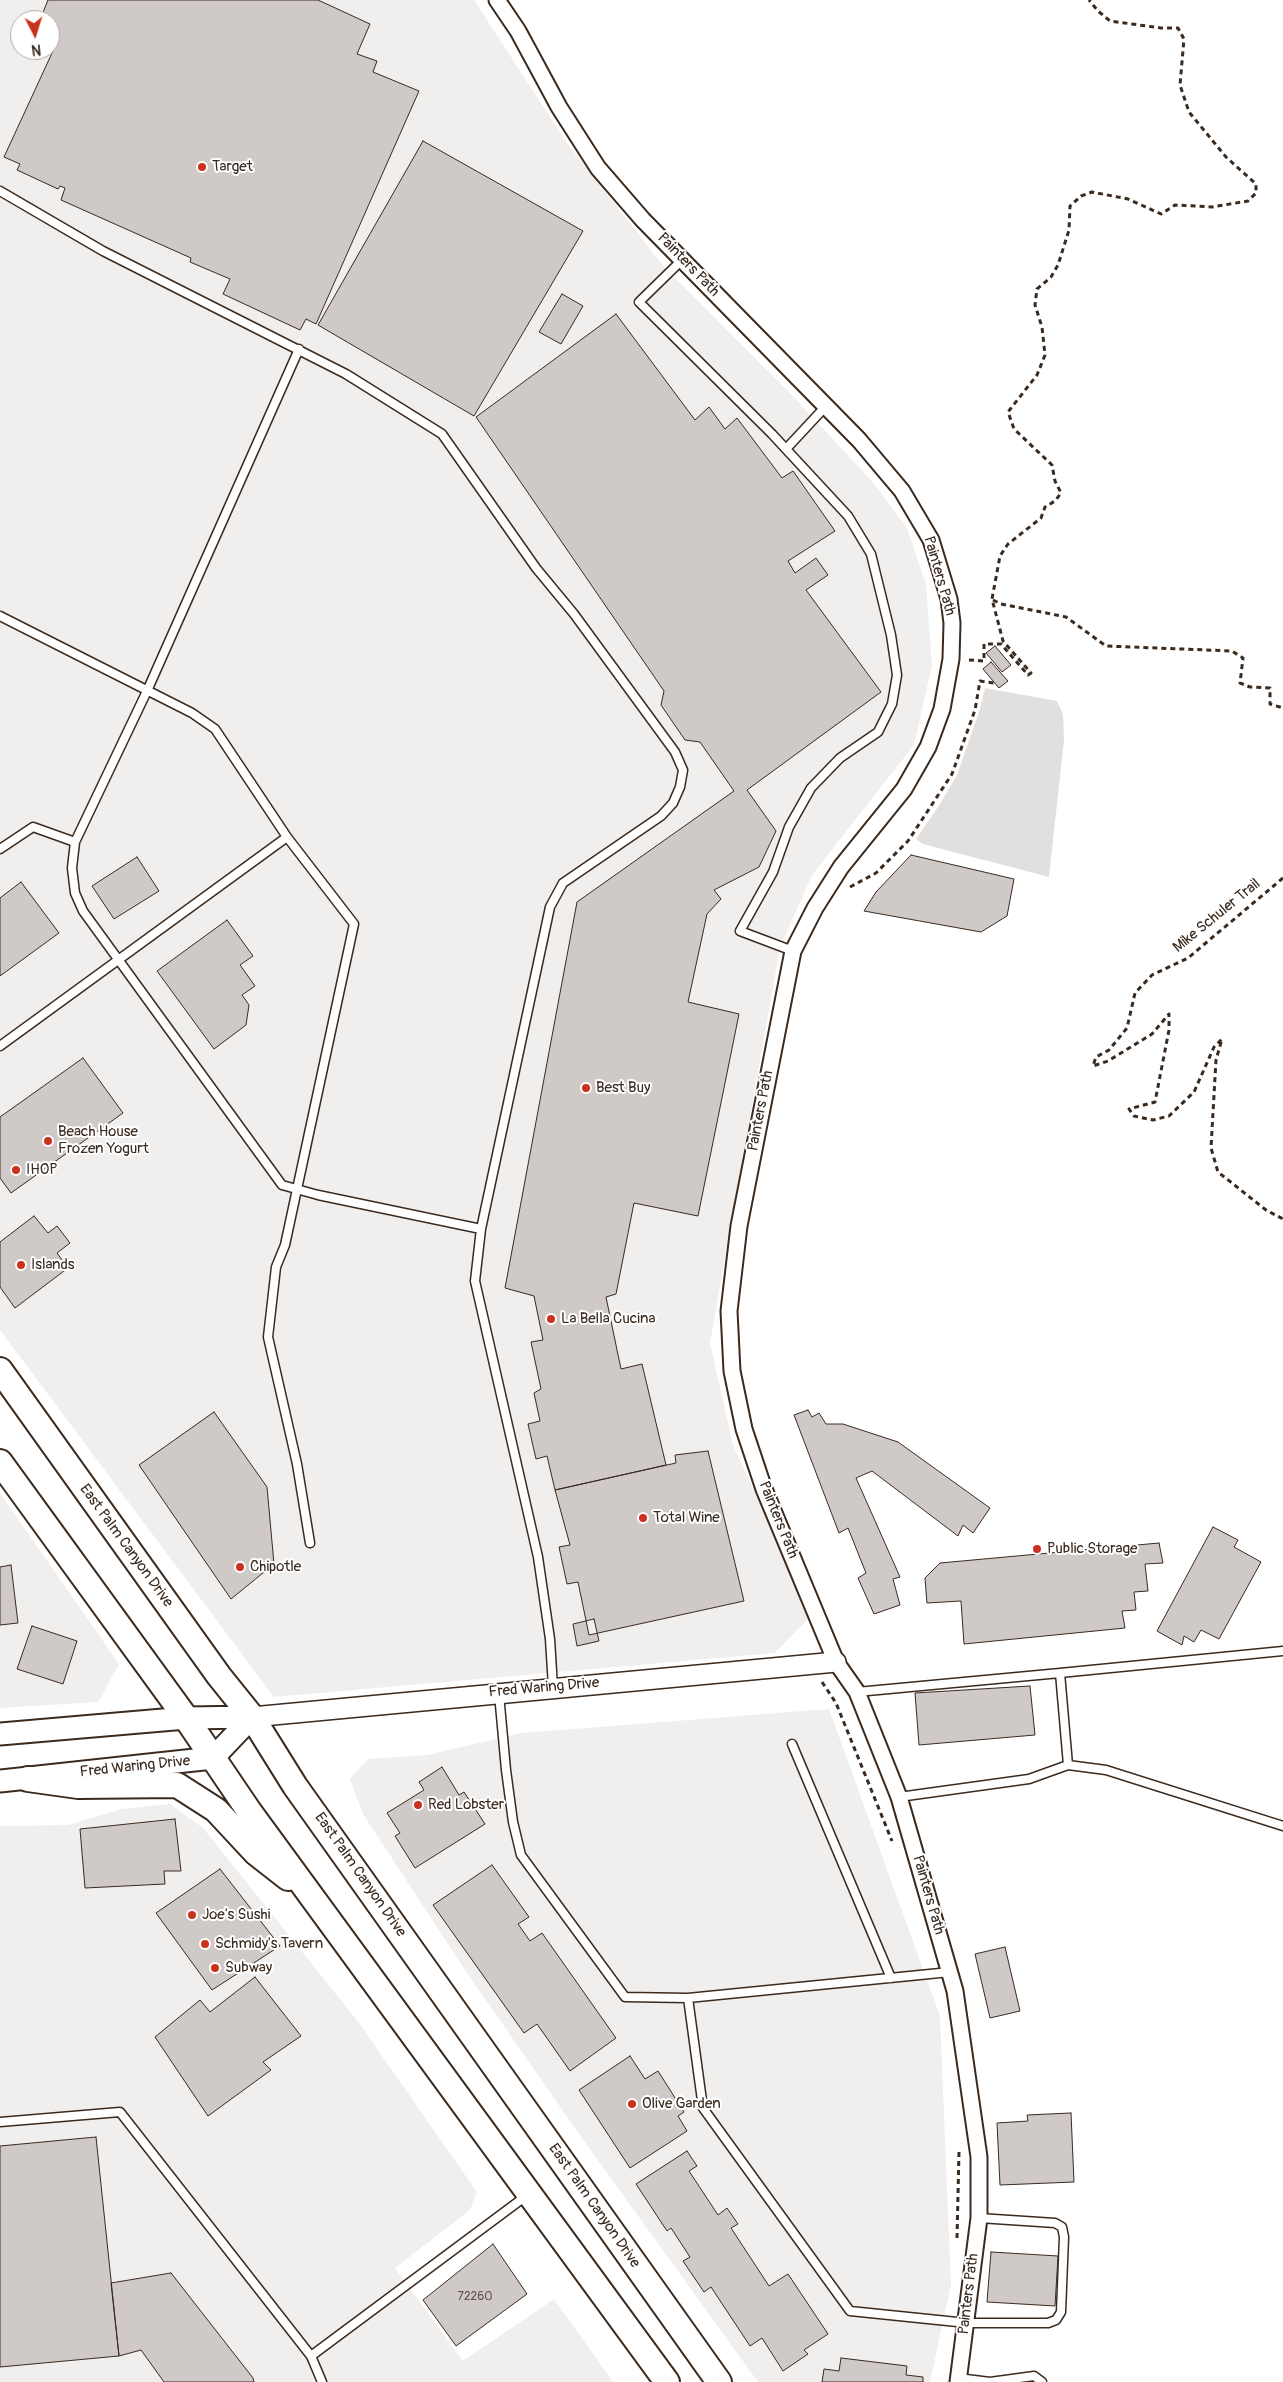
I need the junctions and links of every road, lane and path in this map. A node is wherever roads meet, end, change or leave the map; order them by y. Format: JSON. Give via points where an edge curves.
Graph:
{"nodes":[{"id":1,"x":497,"y":0,"type":"edge"},
{"id":2,"x":1089,"y":0,"type":"edge"},
{"id":3,"x":0,"y":192,"type":"edge"},
{"id":4,"x":682,"y":260,"type":"junction"},
{"id":5,"x":299,"y":349,"type":"junction"},
{"id":6,"x":826,"y":406,"type":"junction"},
{"id":7,"x":786,"y":448,"type":"junction"},
{"id":8,"x":992,"y":600,"type":"junction"},
{"id":9,"x":0,"y":616,"type":"edge"},
{"id":10,"x":969,"y":660,"type":"dead end"},
{"id":11,"x":994,"y":682,"type":"dead end"},
{"id":12,"x":146,"y":691,"type":"junction"},
{"id":13,"x":1283,"y":708,"type":"edge"},
{"id":14,"x":287,"y":837,"type":"junction"},
{"id":15,"x":75,"y":842,"type":"junction"},
{"id":16,"x":0,"y":849,"type":"edge"},
{"id":17,"x":1283,"y":878,"type":"edge"},
{"id":18,"x":843,"y":891,"type":"dead end"},
{"id":19,"x":793,"y":952,"type":"junction"},
{"id":20,"x":119,"y":960,"type":"junction"},
{"id":21,"x":0,"y":1046,"type":"edge"},
{"id":22,"x":297,"y":1190,"type":"junction"},
{"id":23,"x":1283,"y":1219,"type":"edge"},
{"id":24,"x":481,"y":1229,"type":"junction"},
{"id":25,"x":0,"y":1370,"type":"edge"},
{"id":26,"x":0,"y":1462,"type":"edge"},
{"id":27,"x":310,"y":1543,"type":"dead end"},
{"id":28,"x":1283,"y":1650,"type":"edge"},
{"id":29,"x":836,"y":1662,"type":"junction"},
{"id":30,"x":1060,"y":1673,"type":"junction"},
{"id":31,"x":553,"y":1687,"type":"junction"},
{"id":32,"x":499,"y":1692,"type":"junction"},
{"id":33,"x":857,"y":1692,"type":"junction"},
{"id":34,"x":836,"y":1703,"type":"dead end"},
{"id":35,"x":252,"y":1716,"type":"junction"},
{"id":36,"x":186,"y":1718,"type":"junction"},
{"id":37,"x":26,"y":1731,"type":"junction"},
{"id":38,"x":0,"y":1734,"type":"edge"},
{"id":39,"x":792,"y":1744,"type":"dead end"},
{"id":40,"x":0,"y":1745,"type":"edge"},
{"id":41,"x":213,"y":1758,"type":"junction"},
{"id":42,"x":1068,"y":1765,"type":"junction"},
{"id":43,"x":28,"y":1779,"type":"junction"},
{"id":44,"x":0,"y":1782,"type":"edge"},
{"id":45,"x":899,"y":1797,"type":"junction"},
{"id":46,"x":1283,"y":1826,"type":"edge"},
{"id":47,"x":894,"y":1846,"type":"dead end"},
{"id":48,"x":311,"y":1896,"type":"junction"},
{"id":49,"x":950,"y":1972,"type":"junction"},
{"id":50,"x":891,"y":1978,"type":"junction"},
{"id":51,"x":688,"y":1998,"type":"junction"},
{"id":52,"x":0,"y":2122,"type":"edge"},
{"id":53,"x":959,"y":2146,"type":"dead end"},
{"id":54,"x":530,"y":2193,"type":"junction"},
{"id":55,"x":979,"y":2218,"type":"junction"},
{"id":56,"x":957,"y":2241,"type":"dead end"},
{"id":57,"x":967,"y":2323,"type":"junction"},
{"id":58,"x":311,"y":2356,"type":"junction"},
{"id":59,"x":958,"y":2380,"type":"edge"},
{"id":60,"x":322,"y":2382,"type":"edge"},
{"id":61,"x":667,"y":2382,"type":"edge"},
{"id":62,"x":719,"y":2382,"type":"edge"},
{"id":63,"x":990,"y":2382,"type":"edge"},
{"id":64,"x":1042,"y":2382,"type":"edge"}],
"edges":[{"from":1,"to":4,"type":"street","name":"Painters Path","via":[[598,168]]},
{"from":2,"to":8,"type":"path","via":[[1110,21],[1178,28],[1184,40],[1180,85],[1188,112],[1226,157],[1256,184],[1256,194],[1248,201],[1212,207],[1175,205],[1161,214],[1128,198],[1092,192],[1081,196],[1070,206],[1068,230],[1058,265],[1051,277],[1037,289],[1035,305],[1046,355],[1037,375],[1008,412],[1014,429],[1052,465],[1060,493],[1045,508],[1041,518],[1008,544],[1000,556]]},
{"from":3,"to":5,"type":"lane","via":[[102,251]]},
{"from":4,"to":6,"type":"street","name":"Painters Path"},
{"from":4,"to":7,"type":"lane","via":[[639,302]]},
{"from":5,"to":12,"type":"lane"},
{"from":5,"to":24,"type":"lane","via":[[346,374],[442,434],[536,568],[574,614],[675,752],[682,770],[680,787],[673,803],[661,816],[563,883],[550,907]]},
{"from":6,"to":7,"type":"lane"},
{"from":6,"to":19,"type":"street","name":"Painters Path","via":[[902,491],[931,540],[949,599],[952,659],[942,709],[928,747],[904,789],[842,866],[815,908]]},
{"from":7,"to":19,"type":"lane","via":[[848,516],[871,554],[891,635],[897,675],[892,704],[878,732],[840,758],[811,788],[789,827],[773,872],[740,931]]},
{"from":8,"to":10,"type":"path","via":[[1003,641],[1032,673],[1028,675],[1001,644],[984,644],[984,661]]},
{"from":8,"to":13,"type":"path","via":[[1066,617],[1106,646],[1232,651],[1243,658],[1240,683],[1270,688],[1270,704]]},
{"from":9,"to":12,"type":"lane"},
{"from":11,"to":18,"type":"path","via":[[980,681],[975,710],[952,774],[908,841],[876,873]]},
{"from":12,"to":14,"type":"lane","via":[[192,713],[215,729]]},
{"from":12,"to":15,"type":"lane"},
{"from":14,"to":20,"type":"lane"},
{"from":14,"to":22,"type":"lane","via":[[354,924]]},
{"from":15,"to":16,"type":"lane","via":[[33,827]]},
{"from":15,"to":20,"type":"lane","via":[[72,868],[75,893],[83,911]]},
{"from":17,"to":23,"type":"path","name":"Mike Schuler Trail","via":[[1188,958],[1152,975],[1135,993],[1127,1028],[1109,1050],[1096,1057],[1093,1066],[1108,1061],[1152,1034],[1169,1014],[1169,1030],[1155,1102],[1129,1109],[1134,1116],[1153,1120],[1169,1116],[1194,1092],[1214,1047],[1222,1039],[1216,1060],[1210,1148],[1218,1172],[1266,1210]]},
{"from":19,"to":29,"type":"street","name":"Painters Path","via":[[739,1226],[729,1311],[732,1371],[747,1438],[764,1489]]},
{"from":20,"to":21,"type":"lane"},
{"from":20,"to":22,"type":"lane","via":[[282,1185]]},
{"from":22,"to":24,"type":"lane"},
{"from":22,"to":27,"type":"lane","via":[[285,1245],[276,1267],[268,1337],[297,1464]]},
{"from":24,"to":31,"type":"lane","via":[[475,1281],[538,1557],[550,1639]]},
{"from":25,"to":35,"type":"main road","name":"East Palm Canyon Drive","via":[[219,1676]]},
{"from":26,"to":36,"type":"main road"},
{"from":28,"to":30,"type":"lane"},
{"from":29,"to":31,"type":"street","name":"Fred Waring Drive"},
{"from":29,"to":33,"type":"street","name":"Painters Path"},
{"from":30,"to":33,"type":"lane"},
{"from":30,"to":42,"type":"lane"},
{"from":31,"to":32,"type":"street","name":"Fred Waring Drive"},
{"from":32,"to":35,"type":"street","name":"Fred Waring Drive"},
{"from":32,"to":51,"type":"lane","via":[[513,1822],[521,1855],[625,1997]]},
{"from":33,"to":45,"type":"street","name":"Painters Path"},
{"from":34,"to":47,"type":"path"},
{"from":35,"to":36,"type":"main road","name":"Fred Waring Drive"},
{"from":35,"to":41,"type":"main road"},
{"from":35,"to":62,"type":"main road","name":"East Palm Canyon Drive","via":[[296,1786]]},
{"from":36,"to":37,"type":"main road","name":"Fred Waring Drive"},
{"from":36,"to":41,"type":"main road"},
{"from":37,"to":38,"type":"main road","name":"Fred Waring Drive"},
{"from":37,"to":40,"type":"main road"},
{"from":39,"to":50,"type":"lane"},
{"from":41,"to":43,"type":"main road","name":"Fred Waring Drive"},
{"from":41,"to":48,"type":"main road"},
{"from":42,"to":45,"type":"lane","via":[[1029,1779]]},
{"from":42,"to":46,"type":"lane","via":[[1106,1770]]},
{"from":43,"to":44,"type":"main road","name":"Fred Waring Drive"},
{"from":43,"to":48,"type":"main road","via":[[78,1786],[177,1784],[216,1810],[256,1853]]},
{"from":45,"to":49,"type":"street","name":"Painters Path"},
{"from":48,"to":54,"type":"main road"},
{"from":49,"to":50,"type":"lane"},
{"from":49,"to":55,"type":"street","name":"Painters Path","via":[[979,2157]]},
{"from":50,"to":51,"type":"lane"},
{"from":51,"to":57,"type":"lane","via":[[703,2108],[850,2311]]},
{"from":52,"to":58,"type":"lane","via":[[120,2112]]},
{"from":53,"to":56,"type":"path"},
{"from":54,"to":58,"type":"lane"},
{"from":54,"to":61,"type":"main road"},
{"from":55,"to":57,"type":"street","name":"Painters Path"},
{"from":55,"to":57,"type":"lane","via":[[1055,2223],[1062,2227],[1061,2312],[1056,2320],[1048,2323]]},
{"from":57,"to":59,"type":"street","name":"Painters Path"},
{"from":58,"to":60,"type":"lane"},
{"from":59,"to":63,"type":"lane"},
{"from":63,"to":64,"type":"lane","via":[[1034,2376]]}]}
